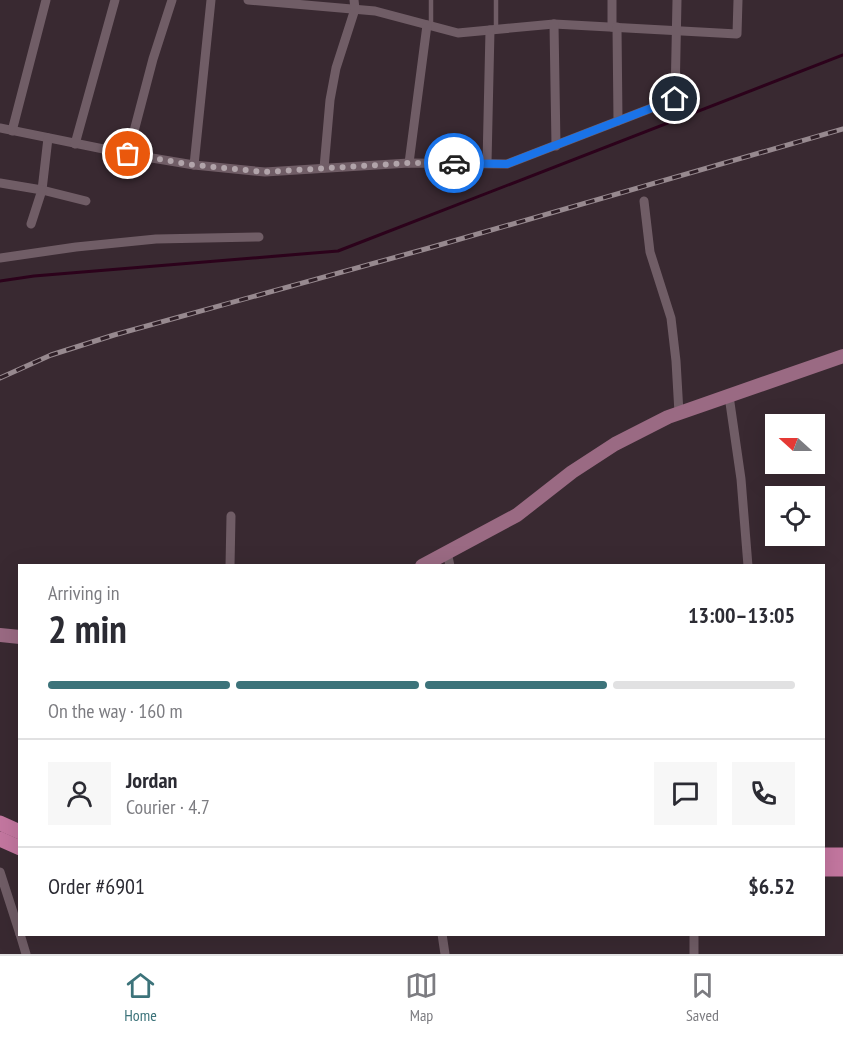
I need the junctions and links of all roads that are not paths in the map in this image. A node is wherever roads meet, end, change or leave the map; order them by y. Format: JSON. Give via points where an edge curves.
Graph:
{"nodes":[{"id":1,"x":46,"y":0,"type":"edge"},
{"id":2,"x":115,"y":0,"type":"edge"},
{"id":3,"x":172,"y":0,"type":"edge"},
{"id":4,"x":211,"y":0,"type":"edge"},
{"id":5,"x":248,"y":0,"type":"edge"},
{"id":6,"x":431,"y":0,"type":"edge"},
{"id":7,"x":496,"y":0,"type":"edge"},
{"id":8,"x":612,"y":0,"type":"edge"},
{"id":9,"x":677,"y":0,"type":"edge"},
{"id":10,"x":738,"y":0,"type":"edge"},
{"id":11,"x":291,"y":2,"type":"edge"},
{"id":12,"x":355,"y":5,"type":"edge"},
{"id":13,"x":554,"y":24,"type":"junction"},
{"id":14,"x":429,"y":26,"type":"junction"},
{"id":15,"x":614,"y":27,"type":"junction"},
{"id":16,"x":493,"y":29,"type":"junction"},
{"id":17,"x":677,"y":30,"type":"junction"},
{"id":18,"x":618,"y":121,"type":"junction"},
{"id":19,"x":0,"y":128,"type":"edge"},
{"id":20,"x":12,"y":131,"type":"junction"},
{"id":21,"x":48,"y":138,"type":"junction"},
{"id":22,"x":75,"y":144,"type":"junction"},
{"id":23,"x":556,"y":146,"type":"junction"},
{"id":24,"x":128,"y":154,"type":"junction"},
{"id":25,"x":409,"y":163,"type":"junction"},
{"id":26,"x":487,"y":163,"type":"junction"},
{"id":27,"x":194,"y":165,"type":"junction"},
{"id":28,"x":324,"y":168,"type":"junction"},
{"id":29,"x":0,"y":183,"type":"edge"},
{"id":30,"x":42,"y":190,"type":"junction"},
{"id":31,"x":86,"y":201,"type":"dead end"},
{"id":32,"x":644,"y":201,"type":"dead end"},
{"id":33,"x":31,"y":224,"type":"dead end"},
{"id":34,"x":259,"y":237,"type":"dead end"},
{"id":35,"x":0,"y":258,"type":"edge"},
{"id":36,"x":843,"y":356,"type":"edge"},
{"id":37,"x":729,"y":396,"type":"junction"},
{"id":38,"x":679,"y":413,"type":"junction"},
{"id":39,"x":231,"y":516,"type":"dead end"},
{"id":40,"x":448,"y":559,"type":"edge"},
{"id":41,"x":230,"y":564,"type":"edge"},
{"id":42,"x":429,"y":564,"type":"edge"},
{"id":43,"x":748,"y":564,"type":"edge"},
{"id":44,"x":0,"y":636,"type":"edge"},
{"id":45,"x":18,"y":636,"type":"edge"},
{"id":46,"x":0,"y":824,"type":"edge"},
{"id":47,"x":18,"y":831,"type":"edge"},
{"id":48,"x":0,"y":839,"type":"edge"},
{"id":49,"x":18,"y":847,"type":"edge"},
{"id":50,"x":825,"y":855,"type":"edge"},
{"id":51,"x":843,"y":855,"type":"edge"},
{"id":52,"x":825,"y":869,"type":"edge"},
{"id":53,"x":843,"y":869,"type":"edge"},
{"id":54,"x":0,"y":872,"type":"edge"},
{"id":55,"x":5,"y":903,"type":"edge"},
{"id":56,"x":18,"y":930,"type":"edge"},
{"id":57,"x":21,"y":936,"type":"edge"},
{"id":58,"x":442,"y":936,"type":"edge"},
{"id":59,"x":694,"y":936,"type":"edge"},
{"id":60,"x":26,"y":954,"type":"edge"},
{"id":61,"x":445,"y":954,"type":"edge"},
{"id":62,"x":694,"y":954,"type":"edge"}],
"edges":[{"from":1,"to":20,"type":"street"},
{"from":2,"to":22,"type":"street"},
{"from":3,"to":24,"type":"street"},
{"from":4,"to":27,"type":"street"},
{"from":5,"to":11,"type":"street"},
{"from":6,"to":14,"type":"lane"},
{"from":7,"to":16,"type":"lane"},
{"from":8,"to":15,"type":"street"},
{"from":9,"to":17,"type":"street"},
{"from":10,"to":17,"type":"street","via":[[737,34]]},
{"from":11,"to":12,"type":"street"},
{"from":12,"to":14,"type":"street"},
{"from":12,"to":28,"type":"street","via":[[336,68]]},
{"from":13,"to":15,"type":"street"},
{"from":13,"to":16,"type":"street"},
{"from":13,"to":23,"type":"street"},
{"from":14,"to":16,"type":"street","via":[[458,33]]},
{"from":14,"to":25,"type":"street"},
{"from":15,"to":17,"type":"street"},
{"from":15,"to":18,"type":"street"},
{"from":16,"to":26,"type":"street"},
{"from":17,"to":18,"type":"street","via":[[675,99]]},
{"from":18,"to":23,"type":"street"},
{"from":19,"to":20,"type":"street"},
{"from":20,"to":21,"type":"street"},
{"from":21,"to":22,"type":"street"},
{"from":21,"to":30,"type":"street"},
{"from":22,"to":24,"type":"street"},
{"from":23,"to":26,"type":"street","via":[[507,164]]},
{"from":24,"to":27,"type":"street"},
{"from":25,"to":26,"type":"street"},
{"from":25,"to":28,"type":"street"},
{"from":27,"to":28,"type":"street","via":[[265,172]]},
{"from":29,"to":30,"type":"street"},
{"from":30,"to":31,"type":"street"},
{"from":30,"to":33,"type":"street"},
{"from":32,"to":38,"type":"street","via":[[650,252],[670,318]]},
{"from":34,"to":35,"type":"street","via":[[156,239]]},
{"from":36,"to":37,"type":"street"},
{"from":37,"to":38,"type":"street"},
{"from":37,"to":43,"type":"street"},
{"from":38,"to":40,"type":"street","via":[[615,444]]},
{"from":39,"to":41,"type":"street"},
{"from":40,"to":42,"type":"street"},
{"from":44,"to":45,"type":"street"},
{"from":46,"to":47,"type":"main road"},
{"from":48,"to":49,"type":"main road"},
{"from":50,"to":51,"type":"main road"},
{"from":52,"to":53,"type":"main road"},
{"from":54,"to":55,"type":"street"},
{"from":55,"to":56,"type":"street"},
{"from":57,"to":60,"type":"street"},
{"from":58,"to":61,"type":"street"},
{"from":59,"to":62,"type":"street"}]}
